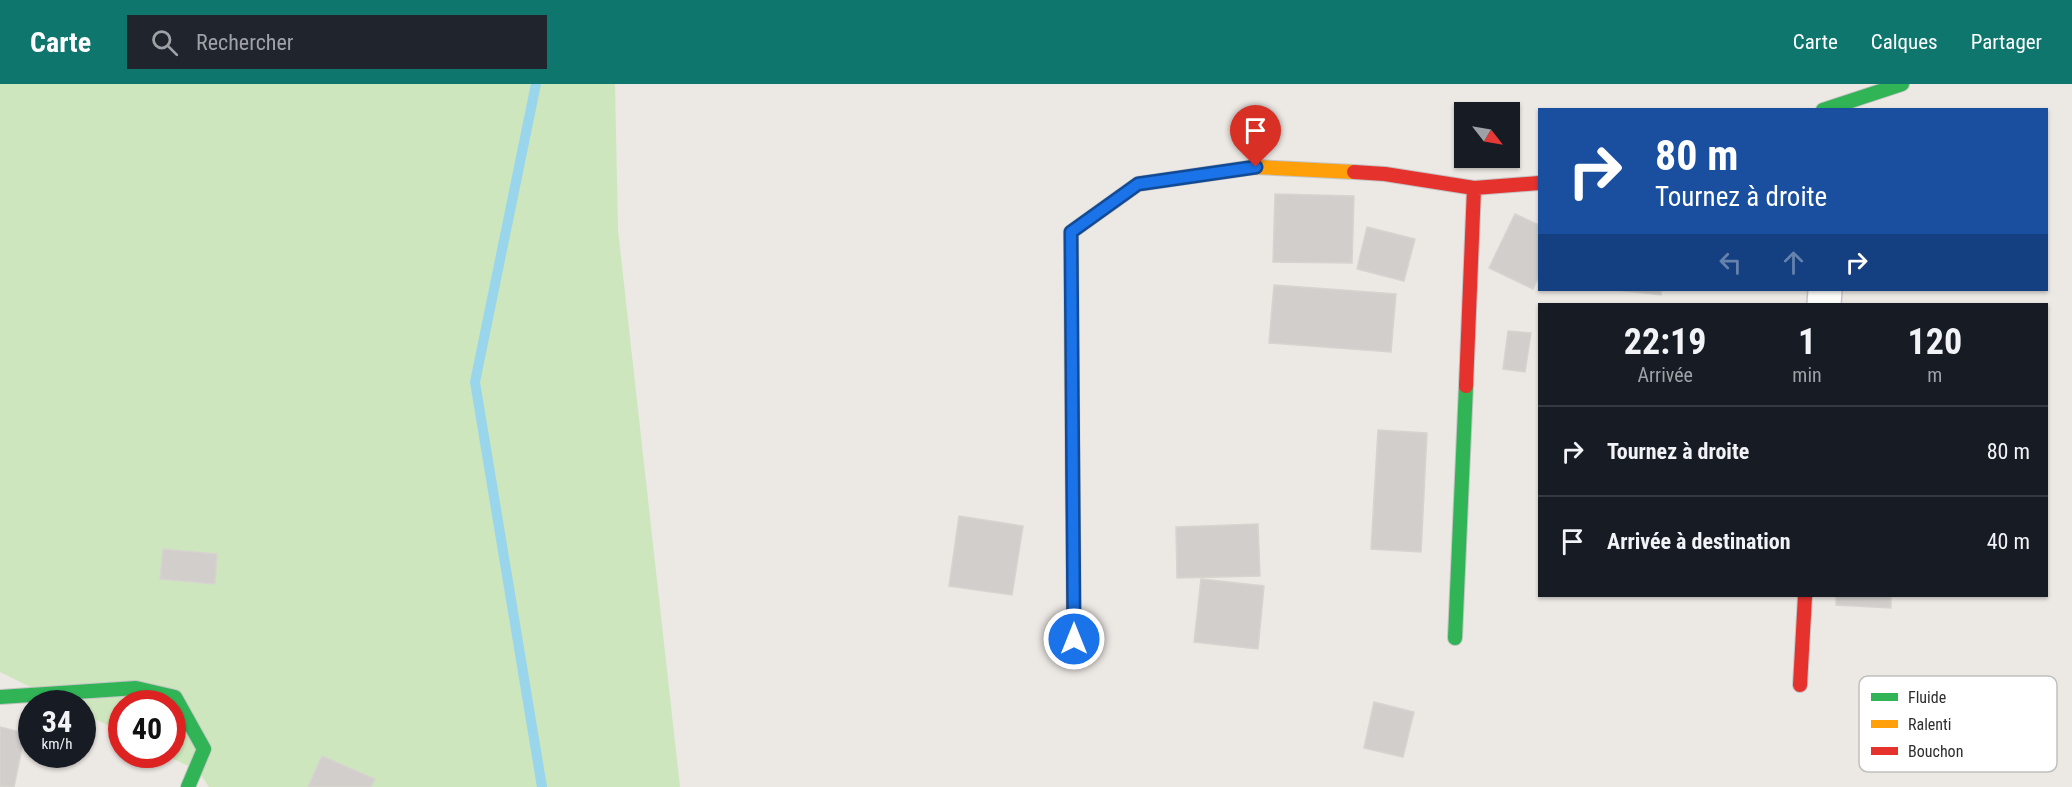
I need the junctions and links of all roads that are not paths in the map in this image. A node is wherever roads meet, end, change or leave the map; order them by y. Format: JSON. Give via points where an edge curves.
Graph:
{"nodes":[{"id":1,"x":1902,"y":84,"type":"edge"},
{"id":2,"x":1861,"y":103,"type":"edge"},
{"id":3,"x":1833,"y":108,"type":"edge"},
{"id":4,"x":1538,"y":183,"type":"edge"},
{"id":5,"x":1474,"y":188,"type":"junction"},
{"id":6,"x":1805,"y":597,"type":"edge"},
{"id":7,"x":1455,"y":638,"type":"dead end"},
{"id":8,"x":1074,"y":639,"type":"dead end"},
{"id":9,"x":1800,"y":685,"type":"dead end"},
{"id":10,"x":0,"y":697,"type":"edge"},
{"id":11,"x":188,"y":787,"type":"edge"}],
"edges":[{"from":1,"to":2,"type":"street"},
{"from":2,"to":3,"type":"street"},
{"from":4,"to":5,"type":"street"},
{"from":5,"to":7,"type":"street"},
{"from":5,"to":8,"type":"street","via":[[1385,174],[1256,167],[1138,184],[1071,232]]},
{"from":6,"to":9,"type":"street"},
{"from":10,"to":11,"type":"street","via":[[136,688],[175,697],[204,749]]}]}
